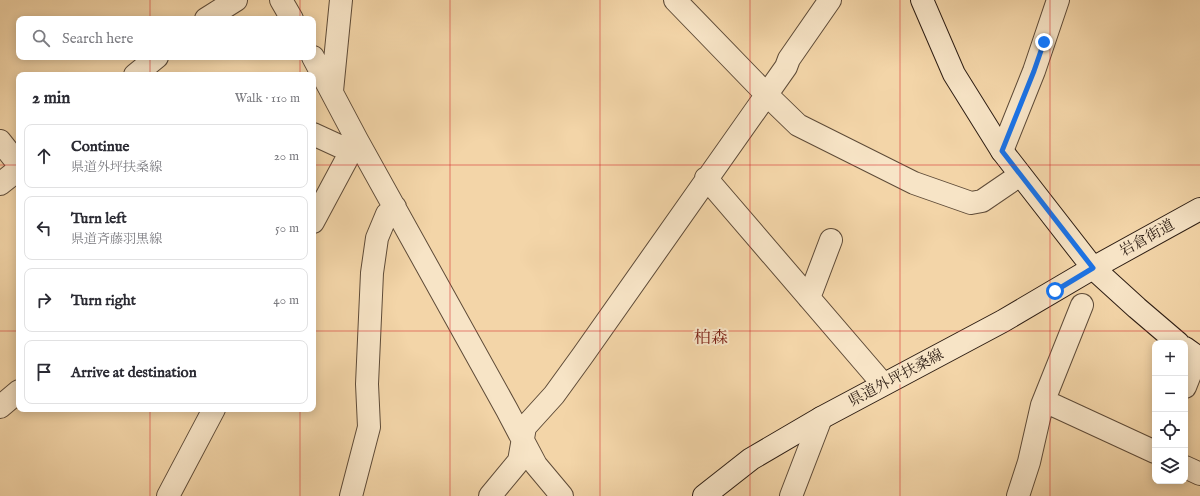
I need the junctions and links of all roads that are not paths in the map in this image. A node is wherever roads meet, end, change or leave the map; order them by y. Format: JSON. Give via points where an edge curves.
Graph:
{"nodes":[{"id":1,"x":236,"y":0,"type":"edge"},
{"id":2,"x":281,"y":0,"type":"edge"},
{"id":3,"x":341,"y":0,"type":"edge"},
{"id":4,"x":675,"y":0,"type":"edge"},
{"id":5,"x":830,"y":0,"type":"edge"},
{"id":6,"x":922,"y":0,"type":"edge"},
{"id":7,"x":1058,"y":0,"type":"edge"},
{"id":8,"x":211,"y":16,"type":"edge"},
{"id":9,"x":290,"y":16,"type":"edge"},
{"id":10,"x":153,"y":60,"type":"edge"},
{"id":11,"x":315,"y":60,"type":"edge"},
{"id":12,"x":139,"y":72,"type":"edge"},
{"id":13,"x":332,"y":91,"type":"junction"},
{"id":14,"x":766,"y":94,"type":"junction"},
{"id":15,"x":316,"y":135,"type":"edge"},
{"id":16,"x":0,"y":141,"type":"edge"},
{"id":17,"x":354,"y":145,"type":"junction"},
{"id":18,"x":1002,"y":151,"type":"junction"},
{"id":19,"x":16,"y":161,"type":"edge"},
{"id":20,"x":16,"y":171,"type":"edge"},
{"id":21,"x":1020,"y":175,"type":"junction"},
{"id":22,"x":706,"y":178,"type":"junction"},
{"id":23,"x":0,"y":184,"type":"edge"},
{"id":24,"x":395,"y":207,"type":"junction"},
{"id":25,"x":1200,"y":209,"type":"edge"},
{"id":26,"x":316,"y":216,"type":"edge"},
{"id":27,"x":831,"y":240,"type":"dead end"},
{"id":28,"x":1093,"y":268,"type":"junction"},
{"id":29,"x":809,"y":298,"type":"junction"},
{"id":30,"x":1082,"y":305,"type":"dead end"},
{"id":31,"x":1174,"y":340,"type":"edge"},
{"id":32,"x":1194,"y":355,"type":"edge"},
{"id":33,"x":1188,"y":376,"type":"edge"},
{"id":34,"x":883,"y":384,"type":"junction"},
{"id":35,"x":16,"y":393,"type":"edge"},
{"id":36,"x":0,"y":406,"type":"edge"},
{"id":37,"x":1042,"y":406,"type":"junction"},
{"id":38,"x":212,"y":412,"type":"edge"},
{"id":39,"x":821,"y":418,"type":"junction"},
{"id":40,"x":523,"y":444,"type":"junction"},
{"id":41,"x":1152,"y":451,"type":"edge"},
{"id":42,"x":1188,"y":468,"type":"edge"},
{"id":43,"x":1200,"y":474,"type":"edge"},
{"id":44,"x":168,"y":496,"type":"edge"},
{"id":45,"x":351,"y":496,"type":"edge"},
{"id":46,"x":490,"y":496,"type":"edge"},
{"id":47,"x":562,"y":496,"type":"edge"},
{"id":48,"x":704,"y":496,"type":"edge"},
{"id":49,"x":792,"y":496,"type":"edge"},
{"id":50,"x":1018,"y":496,"type":"edge"}],
"edges":[{"from":1,"to":8,"type":"street"},
{"from":2,"to":9,"type":"street"},
{"from":3,"to":13,"type":"street"},
{"from":4,"to":14,"type":"street"},
{"from":5,"to":14,"type":"street"},
{"from":6,"to":18,"type":"street","via":[[954,74]]},
{"from":7,"to":18,"type":"street","via":[[1034,71]]},
{"from":10,"to":12,"type":"street"},
{"from":11,"to":13,"type":"street"},
{"from":13,"to":17,"type":"street"},
{"from":14,"to":21,"type":"street","via":[[798,125],[914,183],[971,203],[982,201]]},
{"from":14,"to":22,"type":"street"},
{"from":15,"to":17,"type":"street"},
{"from":16,"to":19,"type":"street"},
{"from":17,"to":24,"type":"street"},
{"from":17,"to":26,"type":"street"},
{"from":18,"to":21,"type":"street"},
{"from":20,"to":23,"type":"street"},
{"from":21,"to":28,"type":"street"},
{"from":22,"to":29,"type":"street"},
{"from":22,"to":40,"type":"street","via":[[554,395],[525,427]]},
{"from":24,"to":40,"type":"street","via":[[507,410]]},
{"from":24,"to":45,"type":"street","via":[[388,214],[376,238],[368,368],[369,427]]},
{"from":25,"to":28,"type":"street","name":"岩倉街道"},
{"from":27,"to":29,"type":"street"},
{"from":28,"to":31,"type":"street"},
{"from":28,"to":34,"type":"street","name":"県道外坪扶桑線","via":[[1003,321]]},
{"from":29,"to":34,"type":"street"},
{"from":30,"to":37,"type":"street"},
{"from":32,"to":33,"type":"street"},
{"from":34,"to":39,"type":"street","name":"県道外坪扶桑線"},
{"from":35,"to":36,"type":"street"},
{"from":37,"to":41,"type":"street","via":[[1051,404]]},
{"from":37,"to":50,"type":"street"},
{"from":38,"to":44,"type":"street"},
{"from":39,"to":48,"type":"street","name":"県道外坪扶桑線","via":[[751,459]]},
{"from":39,"to":49,"type":"street"},
{"from":40,"to":46,"type":"street","via":[[519,461]]},
{"from":40,"to":47,"type":"street","via":[[536,465]]},
{"from":42,"to":43,"type":"street"}]}
